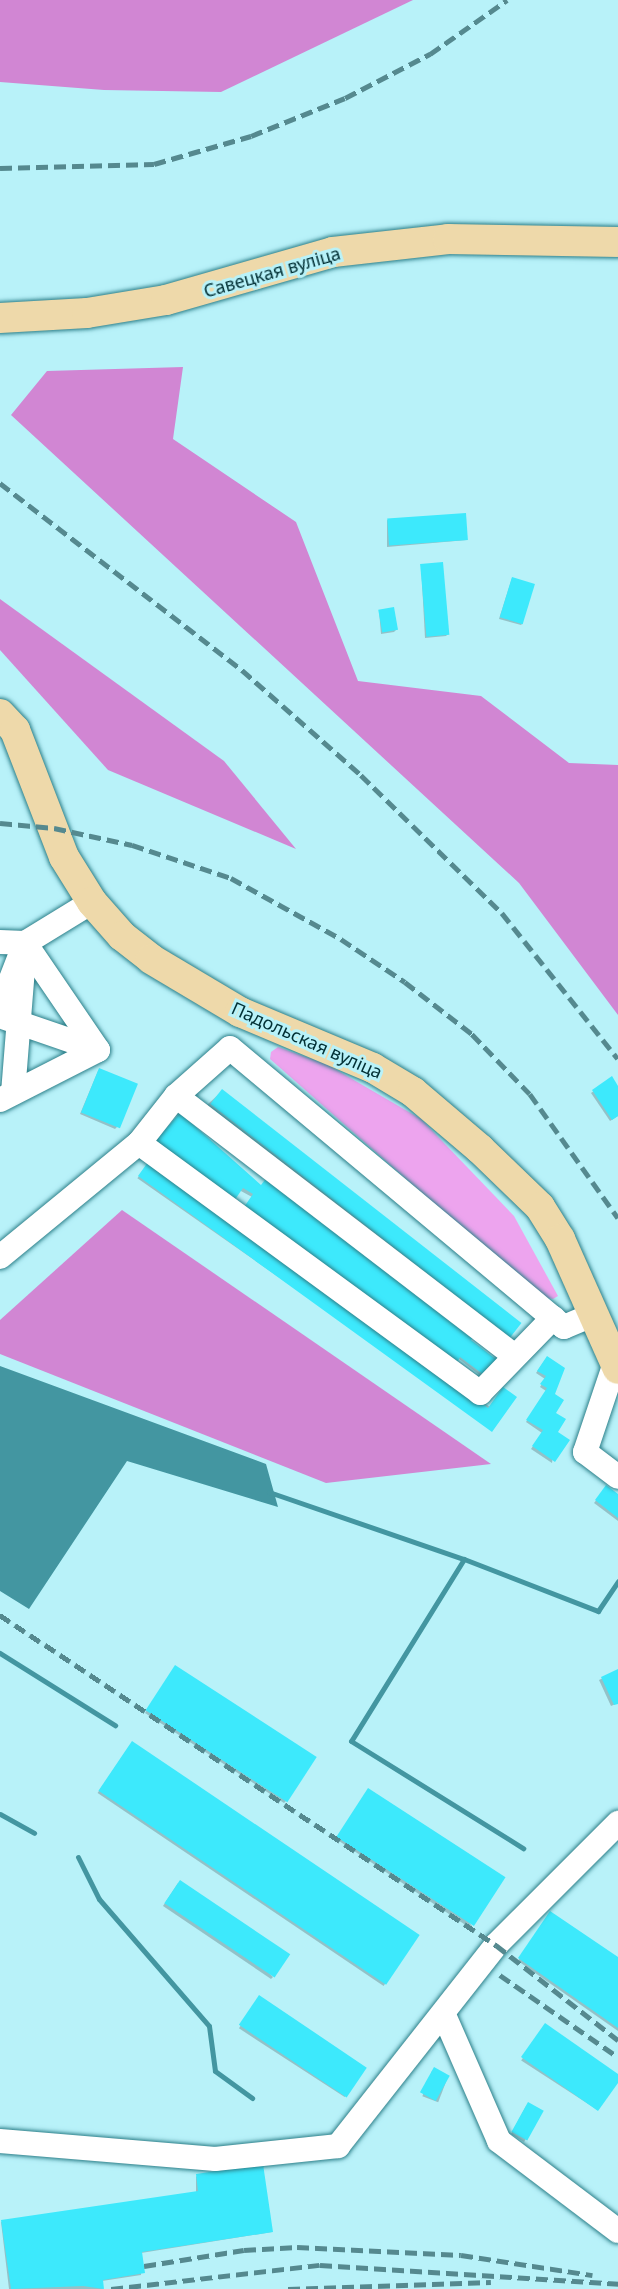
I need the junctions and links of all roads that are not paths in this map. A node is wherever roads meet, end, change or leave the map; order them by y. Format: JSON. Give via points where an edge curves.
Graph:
{"nodes":[{"id":1,"x":618,"y":242,"type":"edge"},
{"id":2,"x":0,"y":318,"type":"edge"},
{"id":3,"x":0,"y":714,"type":"edge"},
{"id":4,"x":92,"y":902,"type":"junction"},
{"id":5,"x":0,"y":942,"type":"edge"},
{"id":6,"x":25,"y":943,"type":"junction"},
{"id":7,"x":0,"y":1007,"type":"edge"},
{"id":8,"x":240,"y":1012,"type":"junction"},
{"id":9,"x":9,"y":1020,"type":"edge"},
{"id":10,"x":230,"y":1048,"type":"junction"},
{"id":11,"x":98,"y":1050,"type":"junction"},
{"id":12,"x":176,"y":1095,"type":"junction"},
{"id":13,"x":7,"y":1097,"type":"edge"},
{"id":14,"x":139,"y":1143,"type":"junction"},
{"id":15,"x":0,"y":1257,"type":"edge"},
{"id":16,"x":594,"y":1314,"type":"junction"},
{"id":17,"x":553,"y":1318,"type":"junction"},
{"id":18,"x":515,"y":1356,"type":"junction"},
{"id":19,"x":617,"y":1366,"type":"edge"},
{"id":20,"x":618,"y":1477,"type":"edge"},
{"id":21,"x":618,"y":1823,"type":"edge"},
{"id":22,"x":444,"y":2015,"type":"junction"},
{"id":23,"x":0,"y":2141,"type":"edge"},
{"id":24,"x":618,"y":2231,"type":"edge"}],
"edges":[{"from":1,"to":2,"type":"main road","name":"Савецкая вуліца","via":[[448,239],[333,252],[166,300],[87,313]]},
{"from":3,"to":4,"type":"main road","name":"Падольская вуліца","via":[[15,730],[64,857]]},
{"from":4,"to":6,"type":"lane"},
{"from":4,"to":8,"type":"main road","name":"Падольская вуліца","via":[[122,936],[151,959]]},
{"from":5,"to":6,"type":"lane"},
{"from":6,"to":7,"type":"lane"},
{"from":6,"to":9,"type":"lane"},
{"from":6,"to":11,"type":"lane"},
{"from":8,"to":10,"type":"lane"},
{"from":8,"to":16,"type":"main road","name":"Падольская вуліца","via":[[374,1068],[413,1092],[540,1207],[560,1239]]},
{"from":9,"to":11,"type":"lane"},
{"from":9,"to":13,"type":"lane"},
{"from":10,"to":12,"type":"lane"},
{"from":10,"to":17,"type":"lane"},
{"from":11,"to":13,"type":"lane"},
{"from":12,"to":14,"type":"lane"},
{"from":12,"to":18,"type":"lane"},
{"from":14,"to":15,"type":"lane"},
{"from":14,"to":18,"type":"lane","via":[[480,1393]]},
{"from":16,"to":17,"type":"lane","via":[[564,1327]]},
{"from":16,"to":19,"type":"main road","name":"Падольская вуліца"},
{"from":17,"to":18,"type":"lane"},
{"from":19,"to":20,"type":"lane","via":[[585,1452]]},
{"from":21,"to":22,"type":"lane","via":[[496,1945]]},
{"from":22,"to":23,"type":"lane","via":[[338,2146],[215,2159]]},
{"from":22,"to":24,"type":"lane","via":[[499,2141]]}]}
